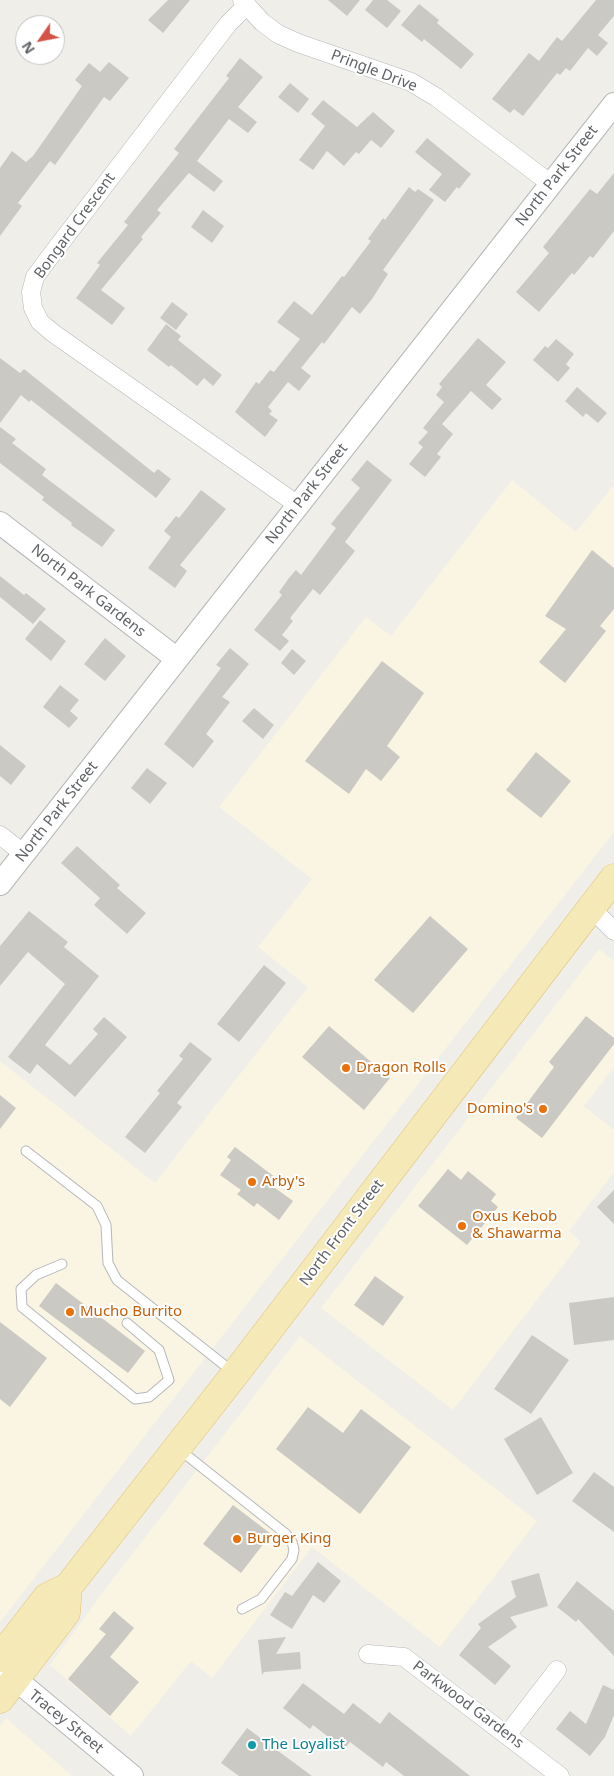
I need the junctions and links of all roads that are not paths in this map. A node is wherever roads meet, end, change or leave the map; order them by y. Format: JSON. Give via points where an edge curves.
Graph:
{"nodes":[{"id":1,"x":244,"y":3,"type":"edge"},
{"id":2,"x":614,"y":104,"type":"edge"},
{"id":3,"x":551,"y":184,"type":"junction"},
{"id":4,"x":298,"y":505,"type":"junction"},
{"id":5,"x":0,"y":523,"type":"edge"},
{"id":6,"x":177,"y":659,"type":"junction"},
{"id":7,"x":0,"y":835,"type":"edge"},
{"id":8,"x":24,"y":854,"type":"junction"},
{"id":9,"x":614,"y":878,"type":"edge"},
{"id":10,"x":0,"y":884,"type":"edge"},
{"id":11,"x":591,"y":908,"type":"junction"},
{"id":12,"x":614,"y":931,"type":"edge"},
{"id":13,"x":26,"y":1151,"type":"dead end"},
{"id":14,"x":62,"y":1264,"type":"dead end"},
{"id":15,"x":127,"y":1323,"type":"dead end"},
{"id":16,"x":235,"y":1374,"type":"junction"},
{"id":17,"x":177,"y":1448,"type":"junction"},
{"id":18,"x":242,"y":1609,"type":"dead end"},
{"id":19,"x":368,"y":1654,"type":"dead end"},
{"id":20,"x":557,"y":1670,"type":"dead end"},
{"id":21,"x":4,"y":1676,"type":"edge"},
{"id":22,"x":507,"y":1735,"type":"junction"},
{"id":23,"x":132,"y":1776,"type":"edge"},
{"id":24,"x":560,"y":1776,"type":"edge"}],
"edges":[{"from":1,"to":3,"type":"street","name":"Pringle Drive","via":[[278,34],[411,82],[436,97]]},
{"from":1,"to":4,"type":"street","name":"Bongard Crescent","via":[[46,262],[35,277],[31,292],[33,308],[40,322],[53,333]]},
{"from":2,"to":3,"type":"street","name":"North Park Street"},
{"from":3,"to":4,"type":"street","name":"North Park Street"},
{"from":4,"to":6,"type":"street","name":"North Park Street"},
{"from":5,"to":6,"type":"street","name":"North Park Gardens"},
{"from":6,"to":8,"type":"street","name":"North Park Street"},
{"from":7,"to":8,"type":"street"},
{"from":8,"to":10,"type":"street","name":"North Park Street"},
{"from":9,"to":11,"type":"main road","name":"North Front Street"},
{"from":11,"to":12,"type":"street"},
{"from":11,"to":16,"type":"main road","name":"North Front Street"},
{"from":13,"to":16,"type":"lane","via":[[97,1206],[106,1225],[108,1263],[117,1280]]},
{"from":14,"to":15,"type":"lane","via":[[36,1275],[21,1289],[22,1307],[135,1399],[149,1397],[168,1380],[159,1350]]},
{"from":16,"to":17,"type":"main road","name":"North Front Street"},
{"from":17,"to":18,"type":"lane","via":[[292,1542],[292,1559],[261,1599]]},
{"from":17,"to":21,"type":"main road","name":"North Front Street","via":[[68,1588],[47,1597]]},
{"from":19,"to":22,"type":"street","name":"Parkwood Gardens","via":[[404,1657]]},
{"from":20,"to":22,"type":"street"},
{"from":21,"to":23,"type":"street","name":"Tracey Street"},
{"from":22,"to":24,"type":"street","name":"Parkwood Gardens"}]}
